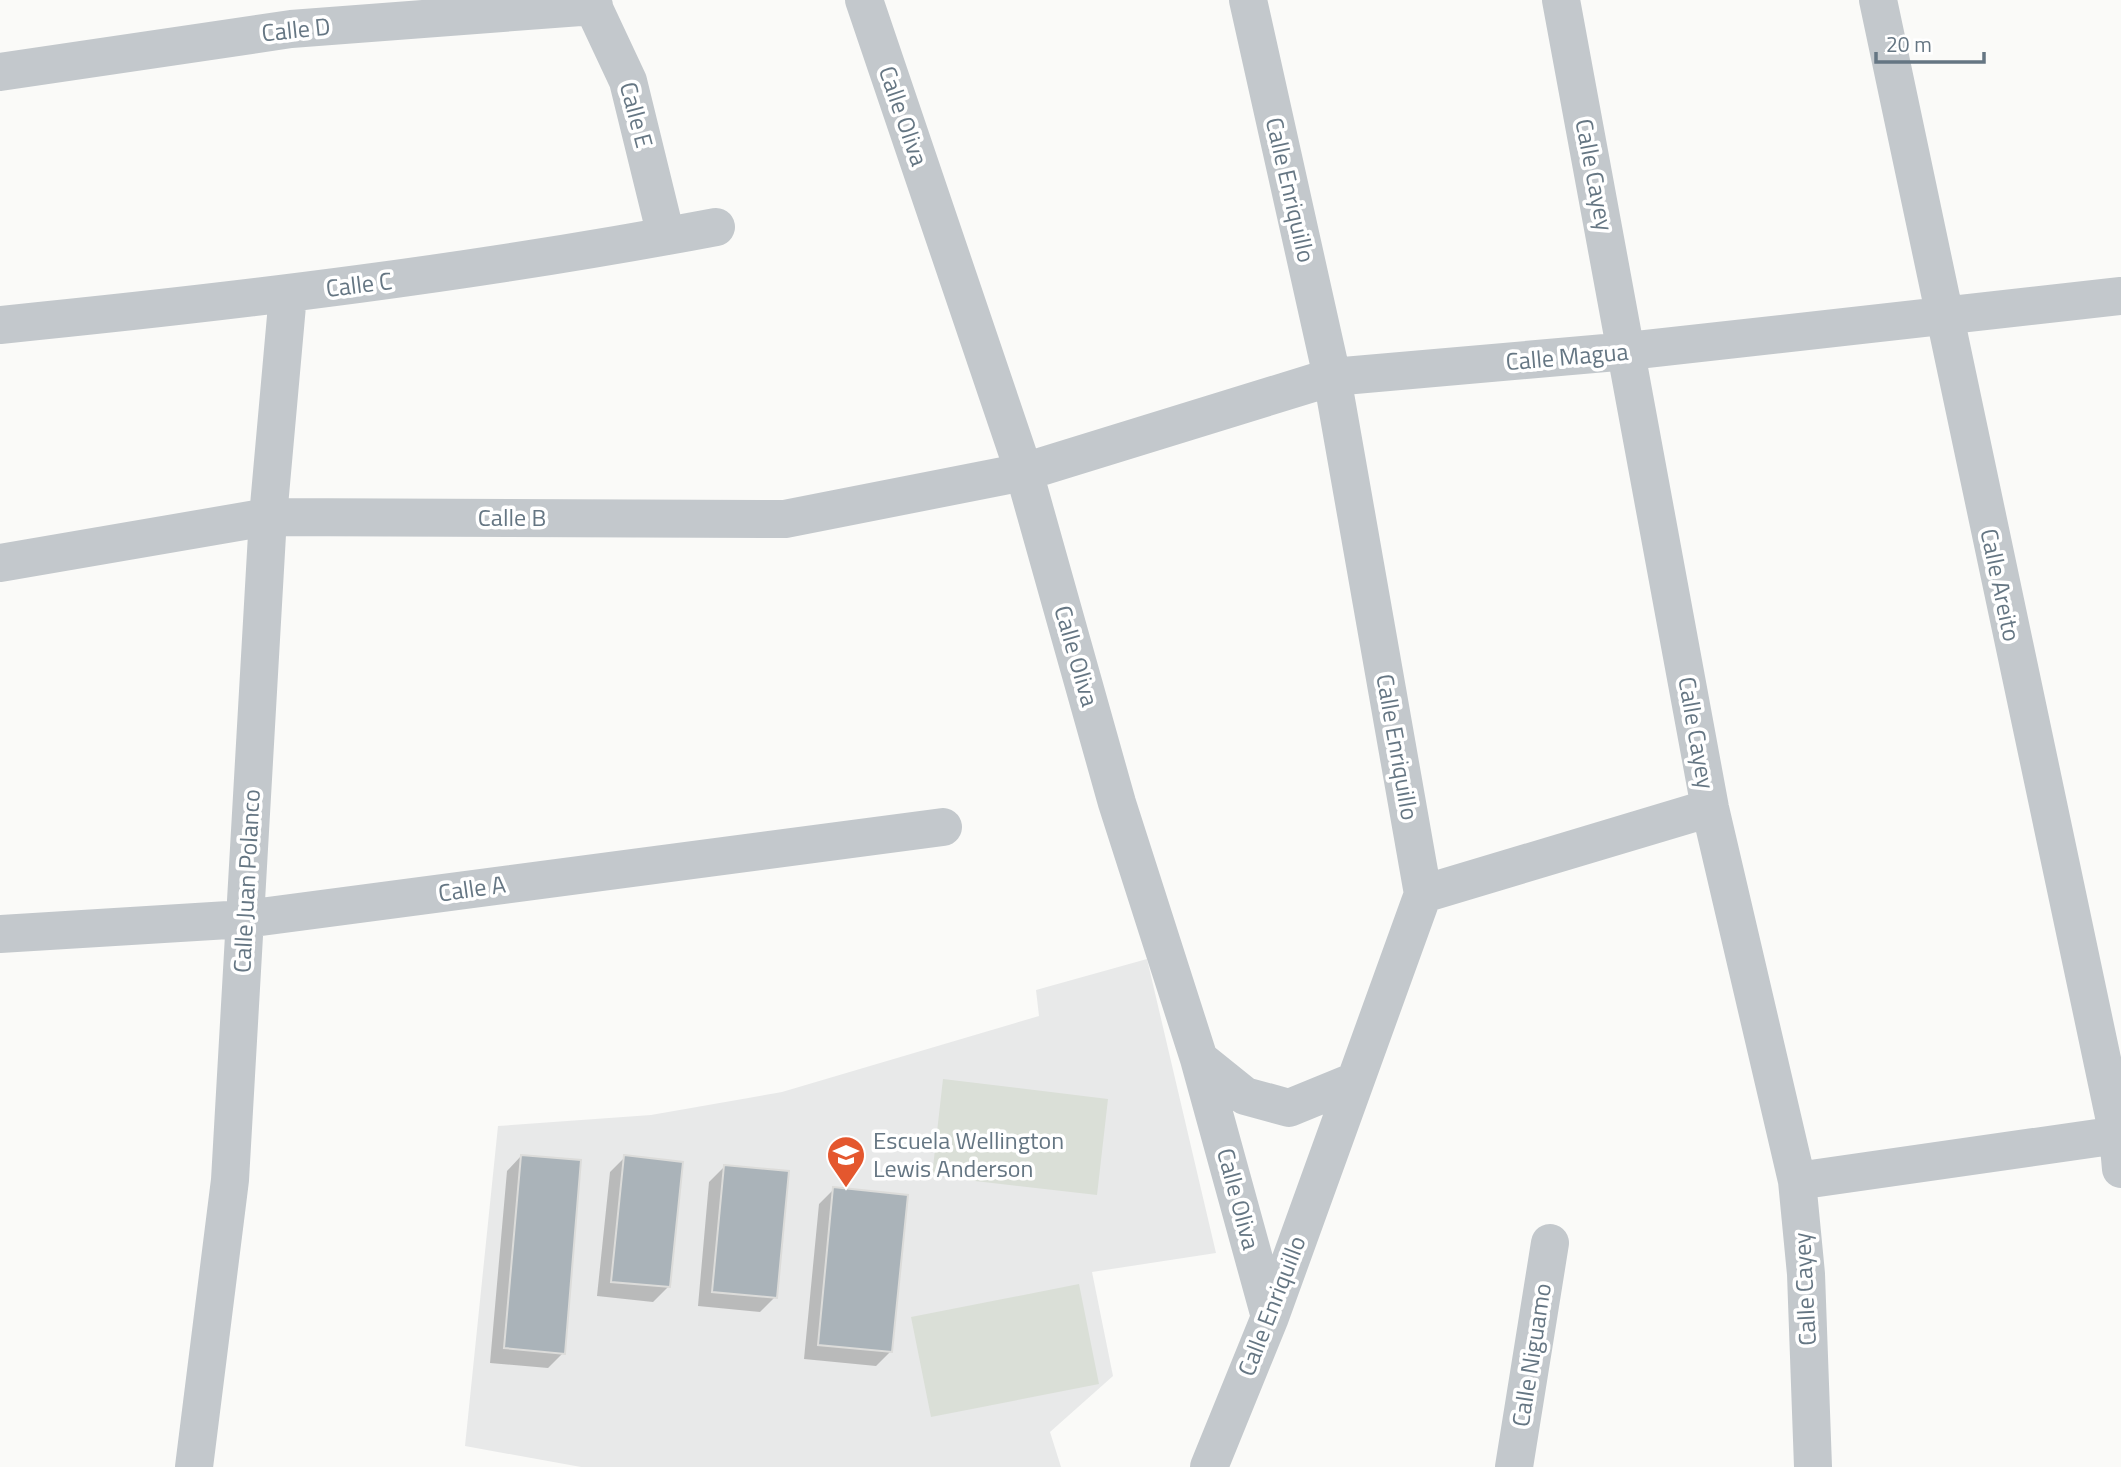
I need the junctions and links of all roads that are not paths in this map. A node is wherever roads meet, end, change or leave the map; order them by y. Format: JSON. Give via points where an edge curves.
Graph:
{"nodes":[{"id":1,"x":864,"y":0,"type":"edge"},
{"id":2,"x":1248,"y":0,"type":"edge"},
{"id":3,"x":1560,"y":0,"type":"edge"},
{"id":4,"x":1878,"y":0,"type":"edge"},
{"id":5,"x":592,"y":3,"type":"edge"},
{"id":6,"x":0,"y":72,"type":"edge"},
{"id":7,"x":716,"y":227,"type":"dead end"},
{"id":8,"x":666,"y":236,"type":"junction"},
{"id":9,"x":288,"y":294,"type":"junction"},
{"id":10,"x":2121,"y":296,"type":"edge"},
{"id":11,"x":1943,"y":317,"type":"junction"},
{"id":12,"x":0,"y":326,"type":"edge"},
{"id":13,"x":1628,"y":351,"type":"junction"},
{"id":14,"x":1332,"y":377,"type":"junction"},
{"id":15,"x":1024,"y":472,"type":"junction"},
{"id":16,"x":268,"y":517,"type":"junction"},
{"id":17,"x":0,"y":563,"type":"edge"},
{"id":18,"x":1710,"y":808,"type":"junction"},
{"id":19,"x":943,"y":827,"type":"dead end"},
{"id":20,"x":1423,"y":894,"type":"junction"},
{"id":21,"x":244,"y":919,"type":"junction"},
{"id":22,"x":0,"y":934,"type":"edge"},
{"id":23,"x":1199,"y":1059,"type":"junction"},
{"id":24,"x":1355,"y":1081,"type":"junction"},
{"id":25,"x":2119,"y":1152,"type":"edge"},
{"id":26,"x":1797,"y":1181,"type":"junction"},
{"id":27,"x":1550,"y":1242,"type":"dead end"},
{"id":28,"x":1270,"y":1317,"type":"junction"},
{"id":29,"x":194,"y":1467,"type":"edge"},
{"id":30,"x":1209,"y":1467,"type":"edge"},
{"id":31,"x":1514,"y":1467,"type":"edge"},
{"id":32,"x":1813,"y":1467,"type":"edge"}],
"edges":[{"from":1,"to":15,"type":"street","name":"Calle Oliva"},
{"from":2,"to":14,"type":"street","name":"Calle Enriquillo"},
{"from":3,"to":13,"type":"street","name":"Calle Cayey"},
{"from":4,"to":11,"type":"street","name":"Calle Areito"},
{"from":5,"to":6,"type":"street","name":"Calle D","via":[[290,29]]},
{"from":5,"to":8,"type":"street","name":"Calle E","via":[[628,81]]},
{"from":7,"to":8,"type":"street","name":"Calle C"},
{"from":8,"to":9,"type":"street","name":"Calle C","via":[[456,272]]},
{"from":9,"to":12,"type":"street","name":"Calle C"},
{"from":9,"to":16,"type":"street","name":"Calle Juan Polanco"},
{"from":10,"to":11,"type":"street","name":"Calle Magua"},
{"from":11,"to":13,"type":"street","name":"Calle Magua"},
{"from":11,"to":25,"type":"street","name":"Calle Areito"},
{"from":13,"to":14,"type":"street","name":"Calle Magua"},
{"from":13,"to":18,"type":"street","name":"Calle Cayey"},
{"from":14,"to":15,"type":"street","name":"Calle Magua"},
{"from":14,"to":20,"type":"street","name":"Calle Enriquillo"},
{"from":15,"to":16,"type":"street","name":"Calle B","via":[[785,519]]},
{"from":15,"to":23,"type":"street","name":"Calle Oliva","via":[[1117,803]]},
{"from":16,"to":17,"type":"street","name":"Calle B"},
{"from":16,"to":21,"type":"street","name":"Calle Juan Polanco"},
{"from":18,"to":20,"type":"street"},
{"from":18,"to":26,"type":"street","name":"Calle Cayey"},
{"from":19,"to":21,"type":"street","name":"Calle A"},
{"from":20,"to":24,"type":"street","name":"Calle Enriquillo"},
{"from":21,"to":22,"type":"street","name":"Calle A"},
{"from":21,"to":29,"type":"street","name":"Calle Juan Polanco","via":[[230,1180]]},
{"from":23,"to":24,"type":"street","via":[[1245,1096],[1289,1108]]},
{"from":23,"to":28,"type":"street","name":"Calle Oliva"},
{"from":24,"to":28,"type":"street","name":"Calle Enriquillo"},
{"from":25,"to":26,"type":"street"},
{"from":26,"to":32,"type":"street","name":"Calle Cayey","via":[[1806,1275]]},
{"from":27,"to":31,"type":"street","name":"Calle Niguamo"},
{"from":28,"to":30,"type":"street","name":"Calle Enriquillo"}]}
